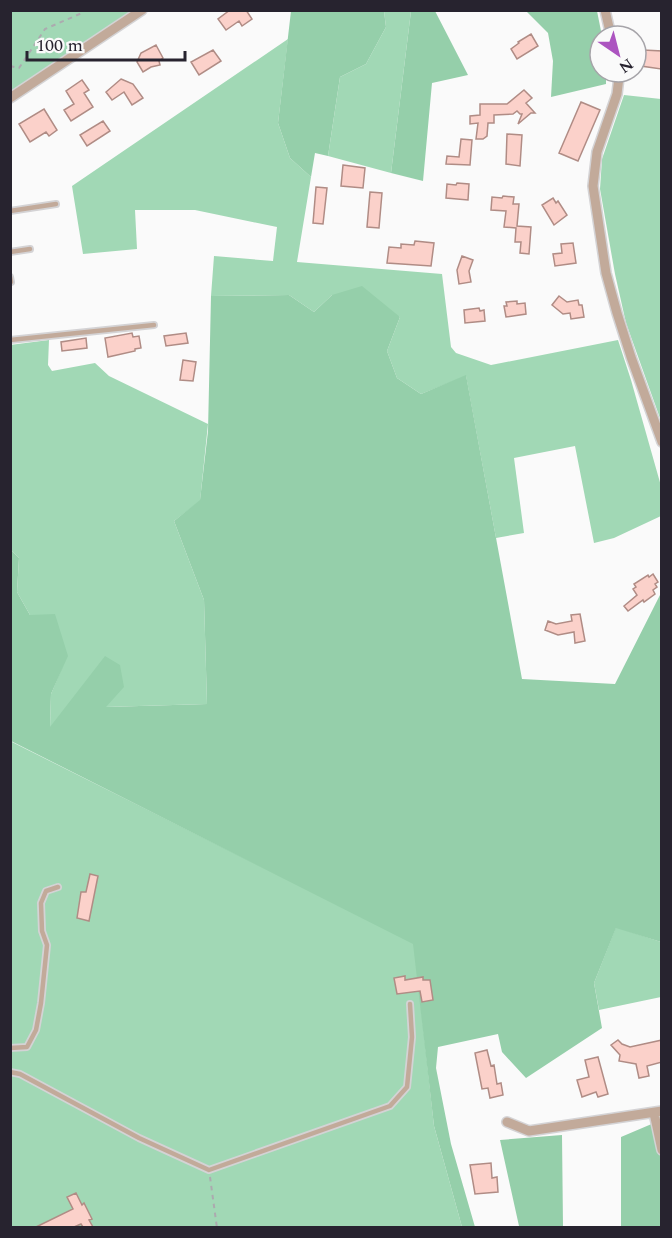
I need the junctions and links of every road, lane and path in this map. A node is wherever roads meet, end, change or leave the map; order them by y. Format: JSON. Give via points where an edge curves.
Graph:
{"nodes":[{"id":1,"x":81,"y":10,"type":"edge"},
{"id":2,"x":142,"y":10,"type":"edge"},
{"id":3,"x":10,"y":66,"type":"edge"},
{"id":4,"x":618,"y":84,"type":"edge"},
{"id":5,"x":10,"y":98,"type":"edge"},
{"id":6,"x":56,"y":204,"type":"dead end"},
{"id":7,"x":10,"y":212,"type":"edge"},
{"id":8,"x":30,"y":249,"type":"dead end"},
{"id":9,"x":10,"y":252,"type":"edge"},
{"id":10,"x":10,"y":277,"type":"edge"},
{"id":11,"x":11,"y":282,"type":"edge"},
{"id":12,"x":154,"y":325,"type":"dead end"},
{"id":13,"x":10,"y":340,"type":"edge"},
{"id":14,"x":662,"y":442,"type":"edge"},
{"id":15,"x":58,"y":887,"type":"dead end"},
{"id":16,"x":410,"y":1004,"type":"dead end"},
{"id":17,"x":10,"y":1048,"type":"edge"},
{"id":18,"x":10,"y":1072,"type":"edge"},
{"id":19,"x":658,"y":1112,"type":"edge"},
{"id":20,"x":507,"y":1122,"type":"dead end"},
{"id":21,"x":662,"y":1150,"type":"edge"},
{"id":22,"x":209,"y":1170,"type":"junction"},
{"id":23,"x":217,"y":1227,"type":"edge"}],
"edges":[{"from":1,"to":3,"type":"path","via":[[82,13],[45,29],[19,68]]},
{"from":2,"to":5,"type":"street"},
{"from":4,"to":14,"type":"street","via":[[597,152],[593,186],[606,273]]},
{"from":6,"to":7,"type":"lane"},
{"from":8,"to":9,"type":"lane"},
{"from":10,"to":11,"type":"lane"},
{"from":12,"to":13,"type":"lane"},
{"from":15,"to":17,"type":"lane","via":[[46,891],[41,903],[47,945],[36,1030],[27,1047]]},
{"from":16,"to":22,"type":"lane","via":[[412,1037],[407,1087],[390,1107]]},
{"from":18,"to":22,"type":"lane"},
{"from":19,"to":20,"type":"street","via":[[529,1131]]},
{"from":19,"to":21,"type":"street"},
{"from":22,"to":23,"type":"path"}]}
